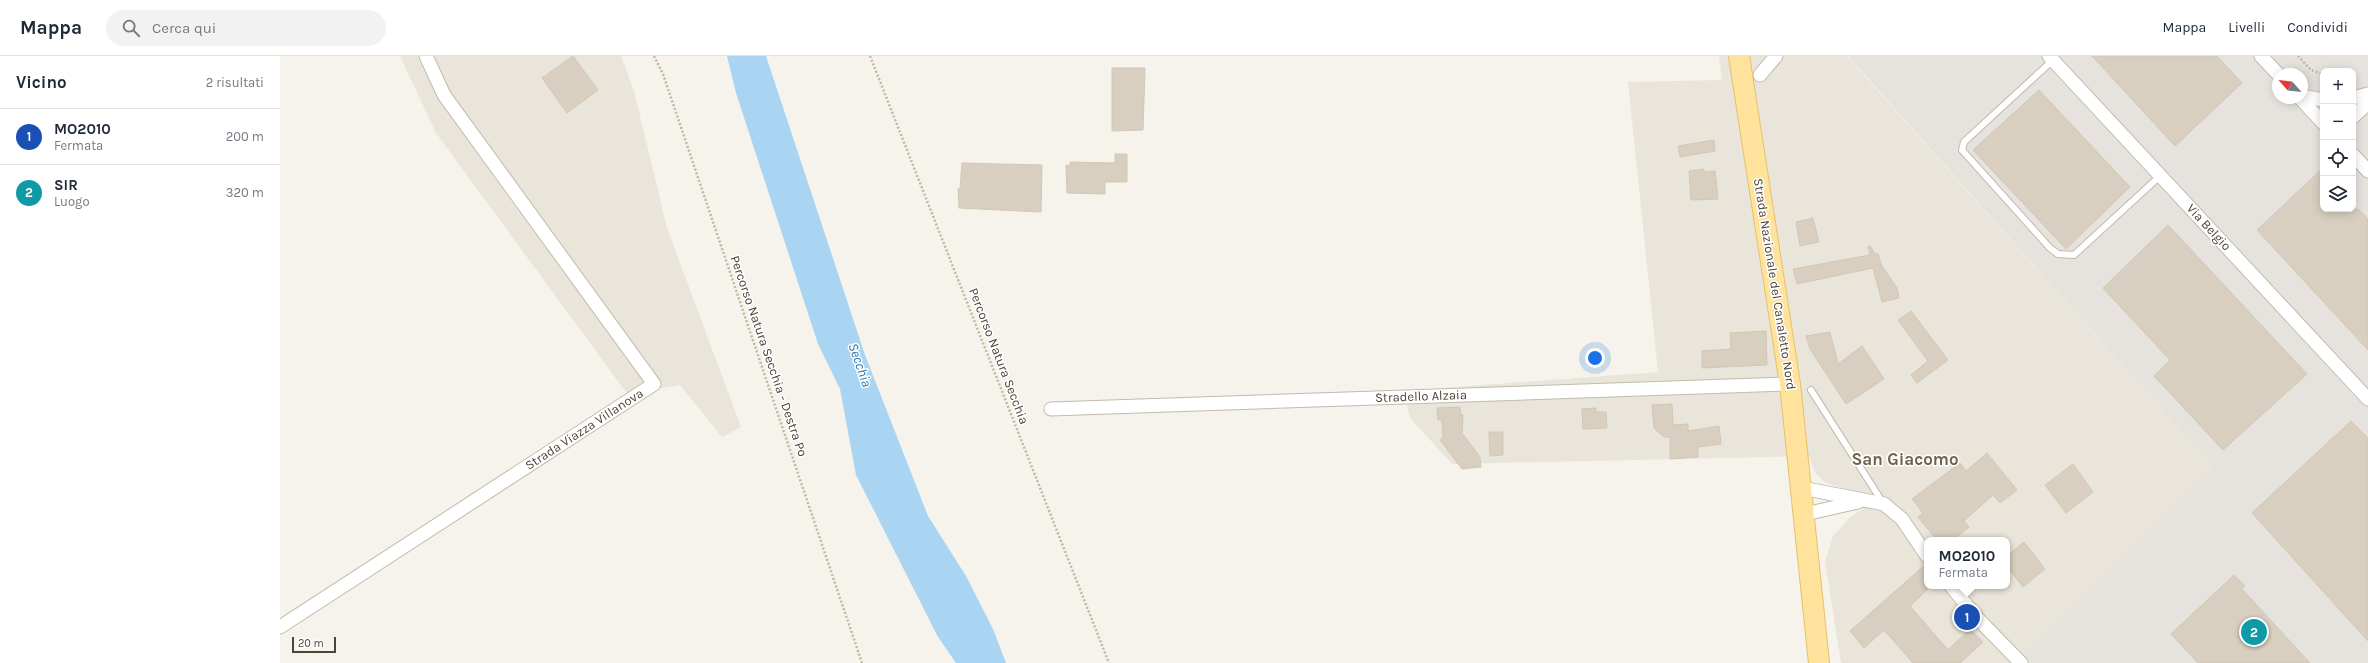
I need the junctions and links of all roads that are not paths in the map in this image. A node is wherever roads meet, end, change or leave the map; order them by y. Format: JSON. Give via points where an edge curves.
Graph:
{"nodes":[{"id":1,"x":426,"y":56,"type":"edge"},
{"id":2,"x":1739,"y":56,"type":"edge"},
{"id":3,"x":1776,"y":56,"type":"edge"},
{"id":4,"x":2261,"y":56,"type":"edge"},
{"id":5,"x":2051,"y":58,"type":"edge"},
{"id":6,"x":2272,"y":68,"type":"edge"},
{"id":7,"x":1760,"y":75,"type":"dead end"},
{"id":8,"x":2368,"y":94,"type":"edge"},
{"id":9,"x":2356,"y":97,"type":"edge"},
{"id":10,"x":2308,"y":98,"type":"edge"},
{"id":11,"x":2320,"y":100,"type":"edge"},
{"id":12,"x":2368,"y":103,"type":"edge"},
{"id":13,"x":2307,"y":104,"type":"edge"},
{"id":14,"x":2356,"y":114,"type":"edge"},
{"id":15,"x":2320,"y":119,"type":"edge"},
{"id":16,"x":2356,"y":158,"type":"edge"},
{"id":17,"x":2368,"y":171,"type":"edge"},
{"id":18,"x":2160,"y":176,"type":"junction"},
{"id":19,"x":1790,"y":384,"type":"junction"},
{"id":20,"x":1811,"y":390,"type":"dead end"},
{"id":21,"x":2368,"y":399,"type":"edge"},
{"id":22,"x":1051,"y":409,"type":"dead end"},
{"id":23,"x":1802,"y":488,"type":"junction"},
{"id":24,"x":1863,"y":500,"type":"junction"},
{"id":25,"x":1884,"y":504,"type":"junction"},
{"id":26,"x":1805,"y":514,"type":"junction"},
{"id":27,"x":1924,"y":552,"type":"edge"},
{"id":28,"x":1953,"y":589,"type":"edge"},
{"id":29,"x":280,"y":627,"type":"edge"},
{"id":30,"x":1819,"y":663,"type":"edge"},
{"id":31,"x":2021,"y":663,"type":"edge"}],
"edges":[{"from":1,"to":29,"type":"street","name":"Strada Viazza Villanova","via":[[444,95],[654,384]]},
{"from":2,"to":19,"type":"main road","name":"Strada Nazionale del Canaletto Nord"},
{"from":3,"to":7,"type":"street"},
{"from":4,"to":6,"type":"street"},
{"from":5,"to":18,"type":"street","name":"Via Belgio"},
{"from":5,"to":18,"type":"lane","via":[[1964,142],[1962,150],[2029,225],[2058,254],[2074,255]]},
{"from":8,"to":9,"type":"street"},
{"from":10,"to":11,"type":"street"},
{"from":12,"to":14,"type":"street"},
{"from":13,"to":15,"type":"street"},
{"from":16,"to":17,"type":"street"},
{"from":18,"to":21,"type":"street","name":"Via Belgio"},
{"from":19,"to":22,"type":"street","name":"Stradello Alzaia"},
{"from":19,"to":23,"type":"main road","name":"Strada Nazionale del Canaletto Nord"},
{"from":20,"to":25,"type":"lane"},
{"from":23,"to":24,"type":"street"},
{"from":23,"to":26,"type":"main road","name":"Strada Nazionale del Canaletto Nord"},
{"from":24,"to":25,"type":"street"},
{"from":24,"to":26,"type":"street"},
{"from":25,"to":27,"type":"street","via":[[1902,519]]},
{"from":26,"to":30,"type":"main road","name":"Strada Nazionale del Canaletto Nord"},
{"from":28,"to":31,"type":"street","via":[[1979,620]]}]}
